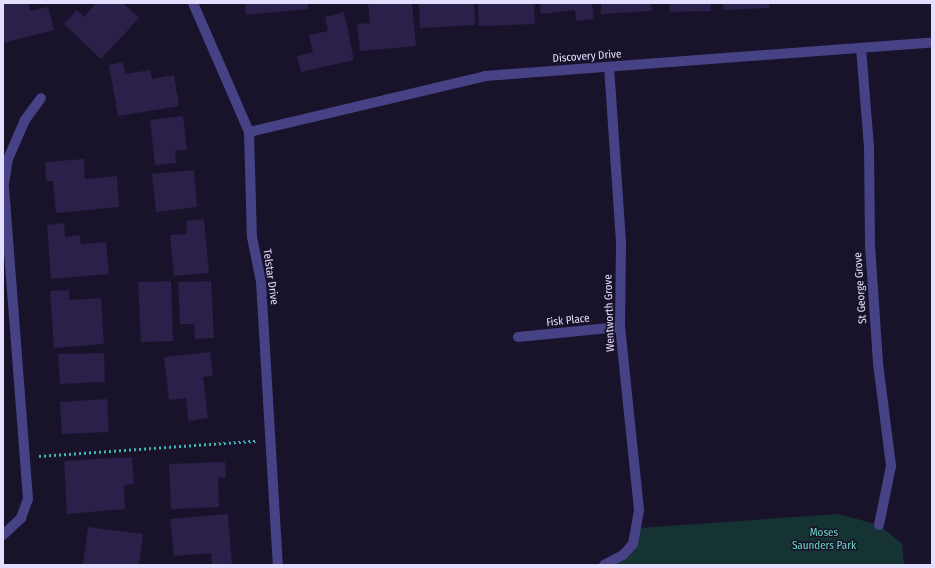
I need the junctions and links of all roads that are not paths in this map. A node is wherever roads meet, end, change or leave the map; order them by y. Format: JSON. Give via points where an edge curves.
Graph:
{"nodes":[{"id":1,"x":193,"y":3,"type":"edge"},
{"id":2,"x":932,"y":42,"type":"edge"},
{"id":3,"x":861,"y":48,"type":"junction"},
{"id":4,"x":609,"y":67,"type":"junction"},
{"id":5,"x":41,"y":98,"type":"dead end"},
{"id":6,"x":249,"y":132,"type":"junction"},
{"id":7,"x":620,"y":328,"type":"junction"},
{"id":8,"x":518,"y":338,"type":"dead end"},
{"id":9,"x":879,"y":525,"type":"dead end"},
{"id":10,"x":3,"y":535,"type":"edge"},
{"id":11,"x":278,"y":565,"type":"edge"},
{"id":12,"x":604,"y":565,"type":"edge"}],
"edges":[{"from":1,"to":6,"type":"street","name":"Telstar Drive"},
{"from":2,"to":3,"type":"street","name":"Discovery Drive"},
{"from":3,"to":4,"type":"street","name":"Discovery Drive"},
{"from":3,"to":9,"type":"street","name":"St George Grove","via":[[869,148],[870,245],[877,355],[891,466]]},
{"from":4,"to":6,"type":"street","name":"Discovery Drive","via":[[463,80]]},
{"from":4,"to":7,"type":"street","name":"Wentworth Grove","via":[[621,242]]},
{"from":5,"to":10,"type":"street","via":[[25,120],[8,160],[4,184],[27,457],[28,499],[21,518]]},
{"from":6,"to":11,"type":"street","name":"Telstar Drive","via":[[252,237],[261,282]]},
{"from":7,"to":8,"type":"street","name":"Fisk Place"},
{"from":7,"to":12,"type":"street","name":"Wentworth Grove","via":[[639,528],[633,544],[623,555]]}]}
